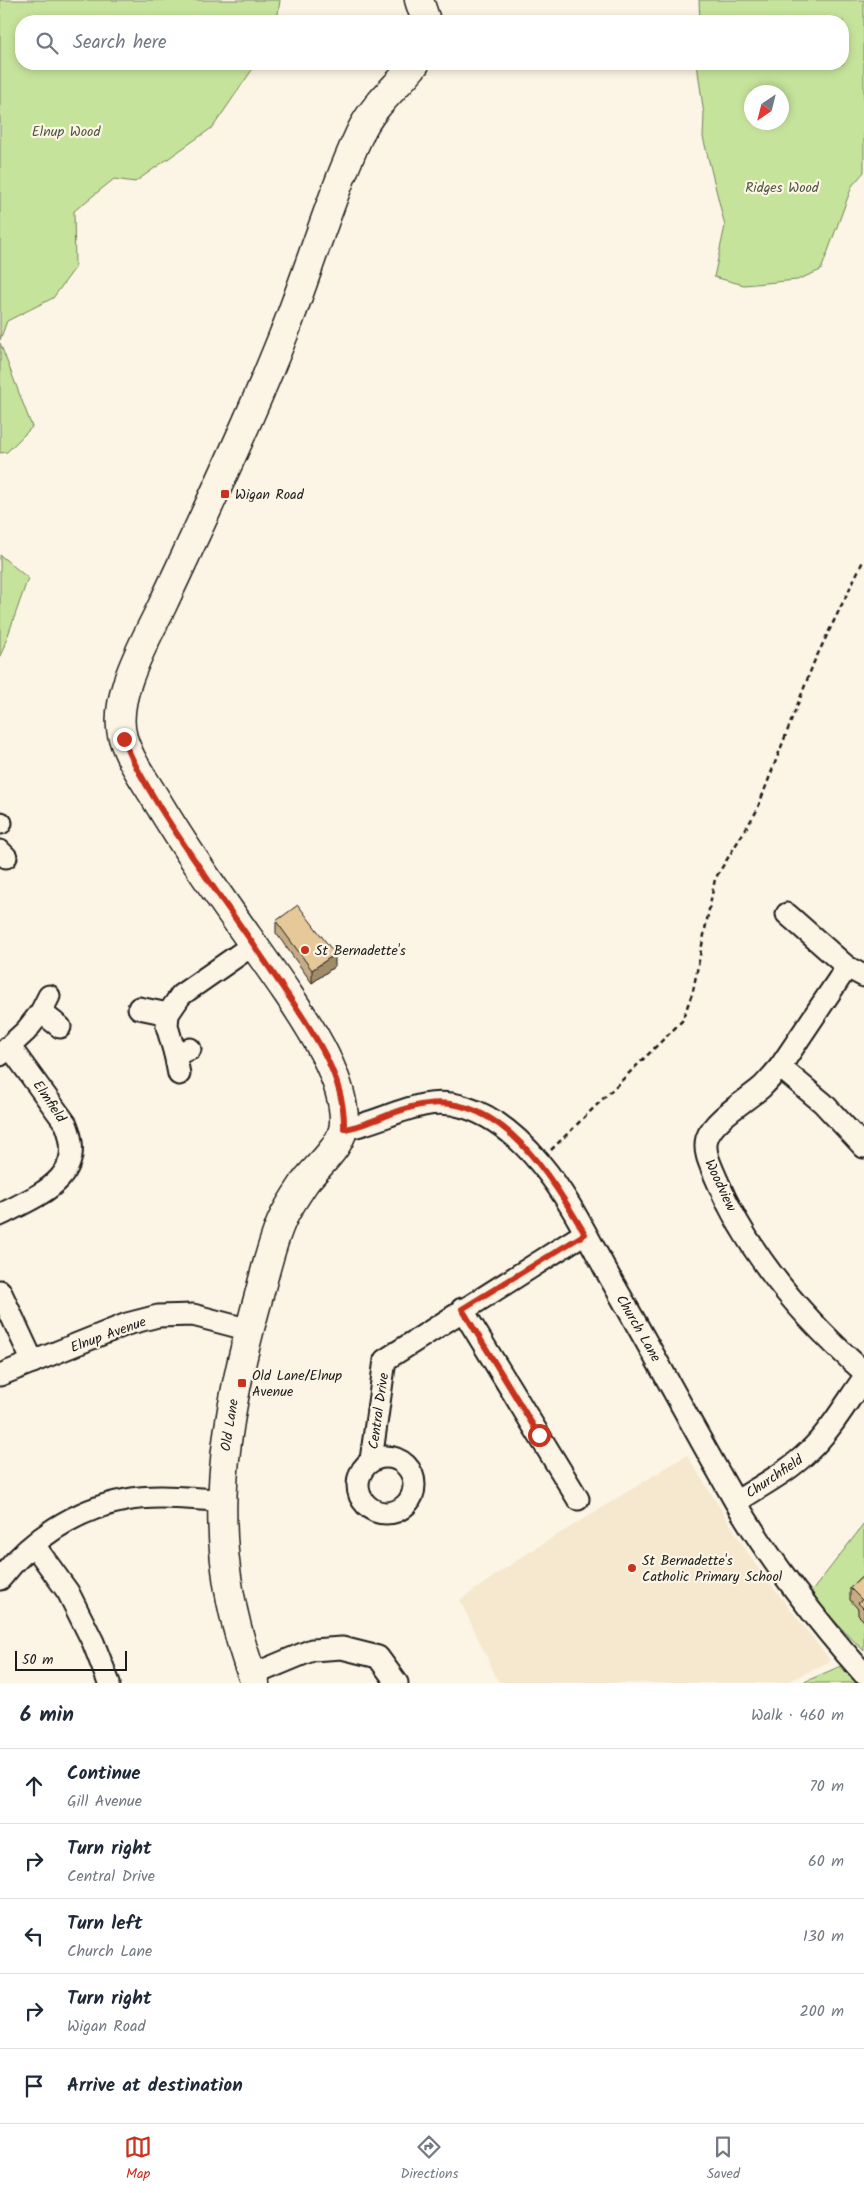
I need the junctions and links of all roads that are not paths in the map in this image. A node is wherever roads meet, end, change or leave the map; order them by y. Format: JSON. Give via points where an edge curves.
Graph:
{"nodes":[{"id":1,"x":418,"y":0,"type":"edge"},
{"id":2,"x":424,"y":15,"type":"edge"},
{"id":3,"x":409,"y":70,"type":"edge"},
{"id":4,"x":787,"y":914,"type":"dead end"},
{"id":5,"x":254,"y":944,"type":"junction"},
{"id":6,"x":856,"y":971,"type":"edge"},
{"id":7,"x":139,"y":1008,"type":"dead end"},
{"id":8,"x":168,"y":1014,"type":"junction"},
{"id":9,"x":60,"y":1028,"type":"dead end"},
{"id":10,"x":5,"y":1051,"type":"edge"},
{"id":11,"x":181,"y":1059,"type":"dead end"},
{"id":12,"x":780,"y":1068,"type":"junction"},
{"id":13,"x":344,"y":1129,"type":"junction"},
{"id":14,"x":864,"y":1147,"type":"edge"},
{"id":15,"x":0,"y":1215,"type":"edge"},
{"id":16,"x":585,"y":1234,"type":"junction"},
{"id":17,"x":0,"y":1291,"type":"edge"},
{"id":18,"x":462,"y":1309,"type":"junction"},
{"id":19,"x":250,"y":1330,"type":"junction"},
{"id":20,"x":33,"y":1362,"type":"junction"},
{"id":21,"x":864,"y":1372,"type":"edge"},
{"id":22,"x":0,"y":1376,"type":"edge"},
{"id":23,"x":864,"y":1378,"type":"edge"},
{"id":24,"x":372,"y":1460,"type":"dead end"},
{"id":25,"x":578,"y":1498,"type":"dead end"},
{"id":26,"x":222,"y":1500,"type":"junction"},
{"id":27,"x":736,"y":1502,"type":"junction"},
{"id":28,"x":34,"y":1544,"type":"junction"},
{"id":29,"x":0,"y":1579,"type":"edge"},
{"id":30,"x":864,"y":1674,"type":"edge"},
{"id":31,"x":254,"y":1679,"type":"edge"},
{"id":32,"x":109,"y":1683,"type":"edge"},
{"id":33,"x":397,"y":1683,"type":"edge"}],
"edges":[{"from":1,"to":2,"type":"main road"},
{"from":3,"to":5,"type":"main road","via":[[385,95],[360,133],[286,330],[230,461],[142,649],[121,705],[121,729],[136,765],[184,846]]},
{"from":4,"to":6,"type":"street"},
{"from":5,"to":8,"type":"street","via":[[181,996]]},
{"from":5,"to":13,"type":"main road","via":[[320,1044],[336,1086]]},
{"from":6,"to":12,"type":"street","name":"Woodview"},
{"from":7,"to":8,"type":"street"},
{"from":8,"to":11,"type":"street","via":[[168,1026]]},
{"from":9,"to":10,"type":"street","via":[[45,1004]]},
{"from":10,"to":15,"type":"street","name":"Elmfield","via":[[66,1124],[71,1154],[64,1174],[50,1190]]},
{"from":12,"to":14,"type":"street","via":[[823,1103]]},
{"from":12,"to":21,"type":"street","name":"Woodview","via":[[764,1086],[712,1129],[706,1142],[707,1156],[720,1188],[751,1245],[819,1328]]},
{"from":13,"to":16,"type":"street","name":"Church Lane","via":[[417,1106],[448,1103],[474,1110],[515,1137],[539,1162]]},
{"from":13,"to":19,"type":"main road","name":"Old Lane","via":[[282,1219]]},
{"from":16,"to":18,"type":"street","name":"Central Drive"},
{"from":16,"to":27,"type":"street","name":"Church Lane"},
{"from":17,"to":20,"type":"street"},
{"from":18,"to":24,"type":"street","name":"Central Drive","via":[[385,1360]]},
{"from":18,"to":25,"type":"street"},
{"from":19,"to":20,"type":"street","name":"Elnup Avenue","via":[[193,1315],[158,1316],[127,1324]]},
{"from":19,"to":26,"type":"main road","name":"Old Lane","via":[[226,1440]]},
{"from":20,"to":22,"type":"street","name":"Elnup Avenue"},
{"from":23,"to":27,"type":"street","name":"Churchfield","via":[[830,1429],[807,1453]]},
{"from":26,"to":28,"type":"street","via":[[146,1498],[113,1503],[70,1518]]},
{"from":26,"to":31,"type":"main road","name":"Old Lane","via":[[229,1592]]},
{"from":27,"to":30,"type":"street","name":"Church Lane","via":[[774,1560]]},
{"from":28,"to":29,"type":"street"},
{"from":28,"to":32,"type":"street","via":[[68,1592]]},
{"from":31,"to":33,"type":"street","via":[[312,1650],[342,1648],[378,1657]]}]}
